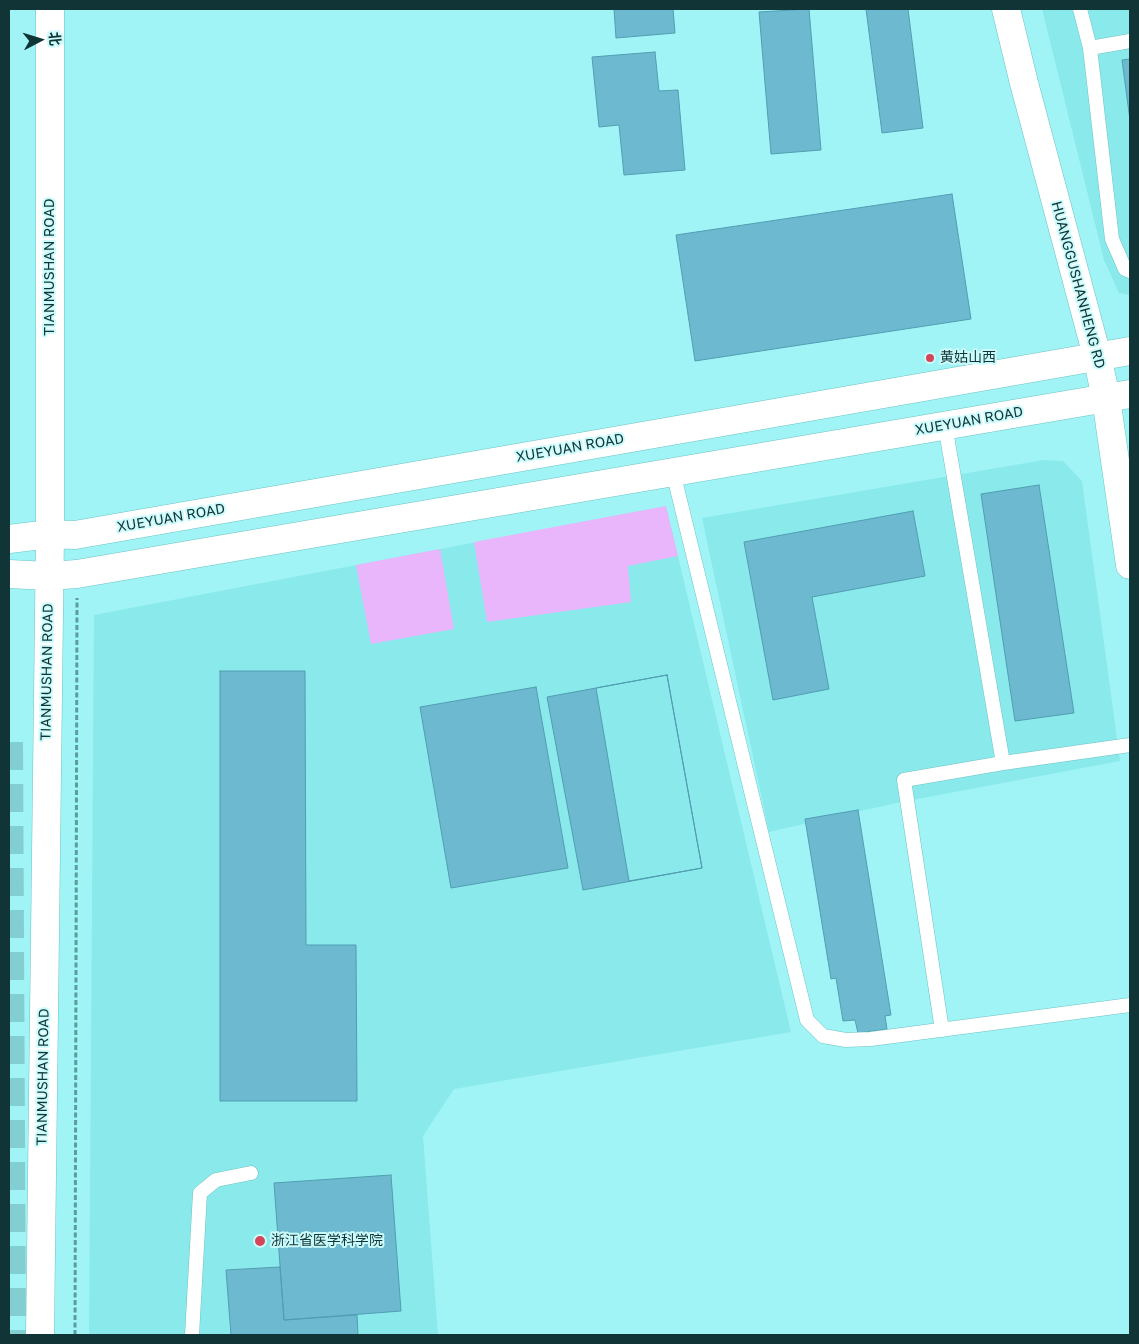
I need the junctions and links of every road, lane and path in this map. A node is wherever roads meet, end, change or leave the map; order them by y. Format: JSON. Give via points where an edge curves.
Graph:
{"nodes":[{"id":1,"x":50,"y":9,"type":"edge"},
{"id":2,"x":1006,"y":9,"type":"edge"},
{"id":3,"x":1080,"y":9,"type":"edge"},
{"id":4,"x":1130,"y":42,"type":"edge"},
{"id":5,"x":1090,"y":48,"type":"junction"},
{"id":6,"x":1130,"y":271,"type":"edge"},
{"id":7,"x":1130,"y":351,"type":"edge"},
{"id":8,"x":1097,"y":356,"type":"junction"},
{"id":9,"x":1118,"y":396,"type":"edge"},
{"id":10,"x":946,"y":425,"type":"junction"},
{"id":11,"x":673,"y":472,"type":"junction"},
{"id":12,"x":50,"y":534,"type":"junction"},
{"id":13,"x":9,"y":539,"type":"edge"},
{"id":14,"x":1130,"y":565,"type":"edge"},
{"id":15,"x":9,"y":574,"type":"edge"},
{"id":16,"x":48,"y":576,"type":"junction"},
{"id":17,"x":1130,"y":745,"type":"edge"},
{"id":18,"x":1003,"y":763,"type":"junction"},
{"id":19,"x":1130,"y":1005,"type":"edge"},
{"id":20,"x":942,"y":1030,"type":"junction"},
{"id":21,"x":251,"y":1173,"type":"dead end"},
{"id":22,"x":40,"y":1335,"type":"edge"},
{"id":23,"x":192,"y":1335,"type":"edge"}],
"edges":[{"from":1,"to":12,"type":"main road","name":"TIANMUSHAN ROAD"},
{"from":2,"to":8,"type":"main road","name":"HUANGGUSHANHENG RD"},
{"from":3,"to":5,"type":"lane"},
{"from":4,"to":5,"type":"lane"},
{"from":5,"to":6,"type":"lane","via":[[1112,239],[1125,269]]},
{"from":7,"to":8,"type":"main road","name":"XUEYUAN ROAD"},
{"from":8,"to":9,"type":"main road","name":"HUANGGUSHANHENG RD"},
{"from":8,"to":12,"type":"main road","name":"XUEYUAN ROAD","via":[[75,535]]},
{"from":9,"to":10,"type":"main road","name":"XUEYUAN ROAD"},
{"from":9,"to":14,"type":"main road","name":"HUANGGUSHANHENG RD"},
{"from":10,"to":11,"type":"main road","name":"XUEYUAN ROAD"},
{"from":10,"to":18,"type":"lane"},
{"from":11,"to":16,"type":"main road","name":"XUEYUAN ROAD"},
{"from":11,"to":20,"type":"lane","via":[[807,1020],[823,1036],[846,1040]]},
{"from":12,"to":13,"type":"main road","name":"XUEYUAN ROAD"},
{"from":12,"to":16,"type":"main road","name":"TIANMUSHAN ROAD"},
{"from":15,"to":16,"type":"main road","name":"XUEYUAN ROAD"},
{"from":16,"to":22,"type":"main road","name":"TIANMUSHAN ROAD"},
{"from":17,"to":18,"type":"lane"},
{"from":18,"to":20,"type":"lane","via":[[904,780]]},
{"from":19,"to":20,"type":"lane"},
{"from":21,"to":23,"type":"lane","via":[[216,1180],[200,1193]]}]}
